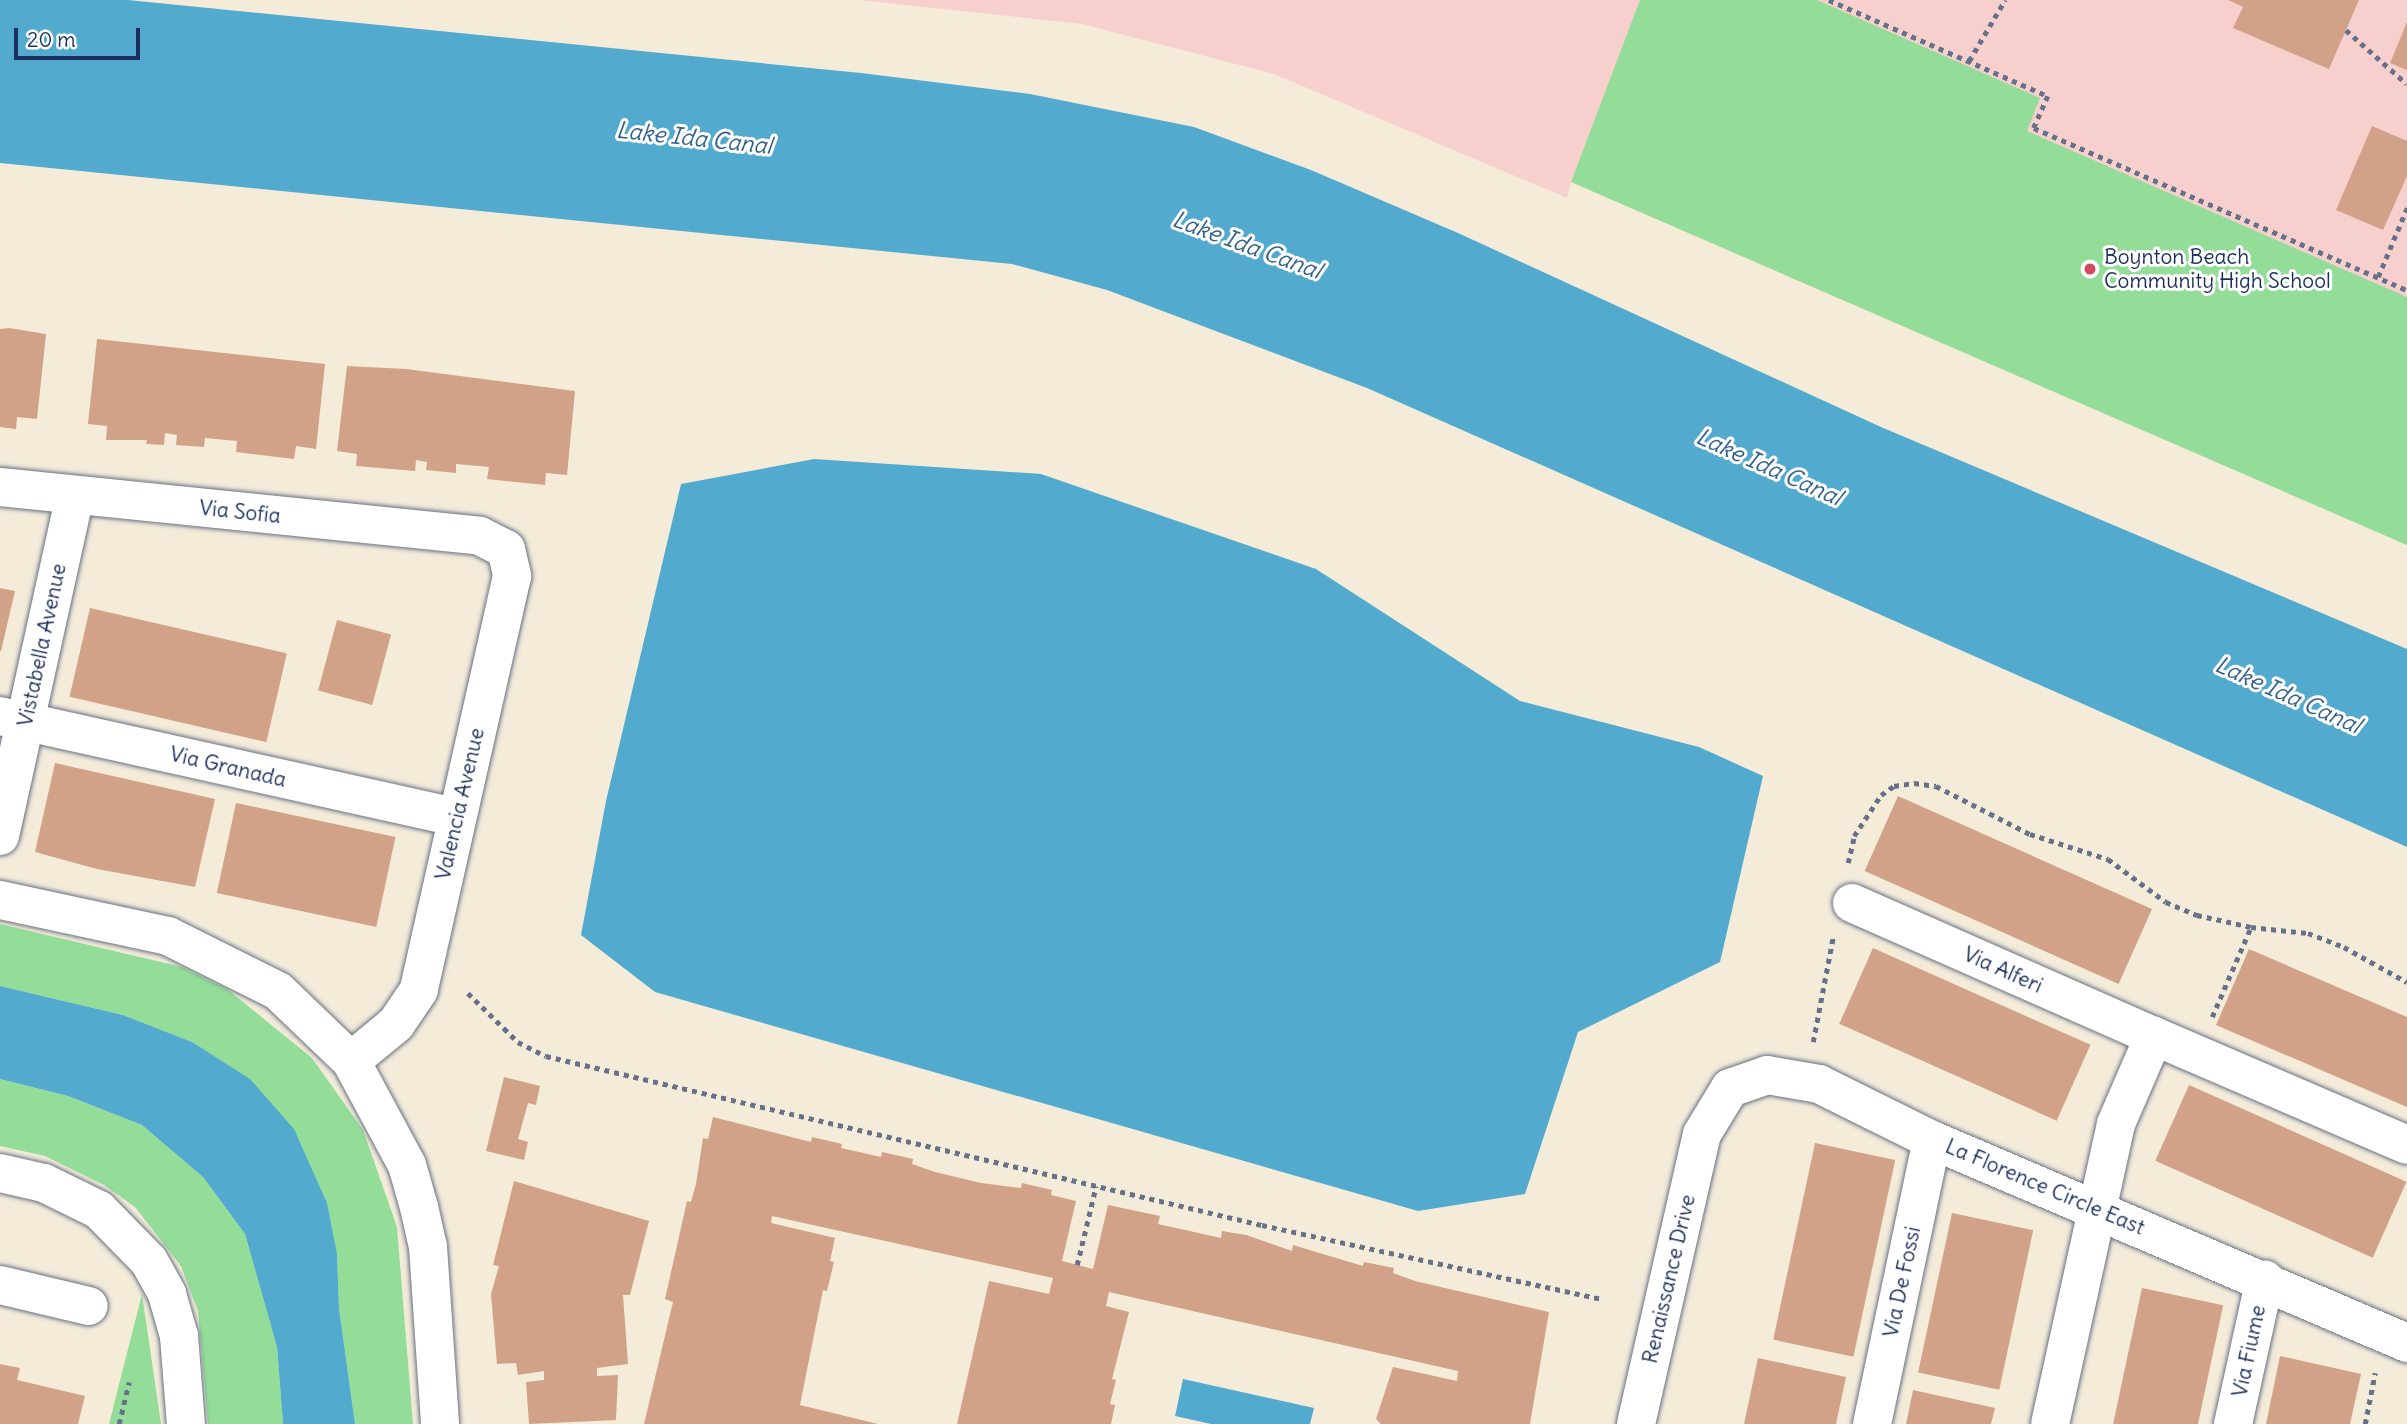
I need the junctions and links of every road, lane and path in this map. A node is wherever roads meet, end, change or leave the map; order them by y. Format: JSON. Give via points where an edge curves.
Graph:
{"nodes":[{"id":1,"x":1829,"y":0,"type":"edge"},
{"id":2,"x":2005,"y":0,"type":"edge"},
{"id":3,"x":2346,"y":30,"type":"dead end"},
{"id":4,"x":1969,"y":61,"type":"junction"},
{"id":5,"x":2407,"y":84,"type":"edge"},
{"id":6,"x":2407,"y":208,"type":"edge"},
{"id":7,"x":2378,"y":278,"type":"junction"},
{"id":8,"x":2407,"y":290,"type":"edge"},
{"id":9,"x":0,"y":487,"type":"edge"},
{"id":10,"x":75,"y":495,"type":"junction"},
{"id":11,"x":480,"y":536,"type":"joint"},
{"id":12,"x":12,"y":719,"type":"edge"},
{"id":13,"x":456,"y":817,"type":"junction"},
{"id":14,"x":0,"y":836,"type":"edge"},
{"id":15,"x":0,"y":900,"type":"edge"},
{"id":16,"x":1845,"y":900,"type":"junction"},
{"id":17,"x":2251,"y":927,"type":"junction"},
{"id":18,"x":2407,"y":982,"type":"edge"},
{"id":19,"x":468,"y":993,"type":"dead end"},
{"id":20,"x":2210,"y":1022,"type":"dead end"},
{"id":21,"x":2154,"y":1036,"type":"junction"},
{"id":22,"x":1812,"y":1046,"type":"dead end"},
{"id":23,"x":351,"y":1061,"type":"junction"},
{"id":24,"x":1702,"y":1135,"type":"joint"},
{"id":25,"x":1932,"y":1140,"type":"junction"},
{"id":26,"x":2407,"y":1145,"type":"edge"},
{"id":27,"x":0,"y":1173,"type":"edge"},
{"id":28,"x":1096,"y":1186,"type":"junction"},
{"id":29,"x":2097,"y":1208,"type":"junction"},
{"id":30,"x":1077,"y":1265,"type":"dead end"},
{"id":31,"x":2265,"y":1279,"type":"junction"},
{"id":32,"x":0,"y":1285,"type":"edge"},
{"id":33,"x":1601,"y":1299,"type":"dead end"},
{"id":34,"x":89,"y":1306,"type":"dead end"},
{"id":35,"x":2392,"y":1353,"type":"edge"},
{"id":36,"x":129,"y":1382,"type":"dead end"},
{"id":37,"x":119,"y":1424,"type":"edge"},
{"id":38,"x":186,"y":1424,"type":"edge"},
{"id":39,"x":440,"y":1424,"type":"edge"},
{"id":40,"x":1636,"y":1424,"type":"edge"},
{"id":41,"x":1872,"y":1424,"type":"edge"},
{"id":42,"x":2050,"y":1424,"type":"edge"},
{"id":43,"x":2233,"y":1424,"type":"edge"},
{"id":44,"x":2365,"y":1424,"type":"edge"}],
"edges":[{"from":1,"to":4,"type":"path"},
{"from":2,"to":4,"type":"path"},
{"from":3,"to":5,"type":"path"},
{"from":4,"to":7,"type":"path","via":[[2048,96],[2034,128]]},
{"from":6,"to":7,"type":"path"},
{"from":7,"to":8,"type":"path"},
{"from":9,"to":10,"type":"street","name":"Via Sofia"},
{"from":10,"to":11,"type":"street","name":"Via Sofia"},
{"from":10,"to":12,"type":"street","name":"Vistabella Avenue"},
{"from":11,"to":13,"type":"street","name":"Valencia Avenue","via":[[506,549],[512,576]]},
{"from":12,"to":13,"type":"street","name":"Via Granada"},
{"from":12,"to":14,"type":"street","name":"Vistabella Avenue"},
{"from":13,"to":23,"type":"street","name":"Valencia Avenue","via":[[419,990],[396,1024]]},
{"from":15,"to":23,"type":"street","via":[[168,936],[278,991]]},
{"from":16,"to":17,"type":"path","via":[[1854,836],[1881,795],[1894,786],[1914,783],[1936,786],[2030,834],[2108,859],[2166,902],[2197,915]]},
{"from":16,"to":21,"type":"street","name":"Via Alferi"},
{"from":16,"to":22,"type":"path"},
{"from":17,"to":18,"type":"path","via":[[2308,933],[2373,961]]},
{"from":17,"to":20,"type":"path"},
{"from":19,"to":28,"type":"path","via":[[518,1042],[546,1056]]},
{"from":21,"to":26,"type":"street","name":"Via Alferi"},
{"from":21,"to":29,"type":"street","via":[[2116,1124]]},
{"from":23,"to":39,"type":"street","via":[[407,1165],[419,1207],[428,1247]]},
{"from":24,"to":25,"type":"street","name":"La Florence Circle East","via":[[1730,1088],[1767,1075],[1819,1084]]},
{"from":24,"to":40,"type":"street","name":"Renaissance Drive"},
{"from":25,"to":29,"type":"street","name":"La Florence Circle East"},
{"from":25,"to":41,"type":"street","name":"Via De Fossi"},
{"from":27,"to":38,"type":"street","via":[[44,1183],[99,1210],[149,1261],[167,1293],[179,1336]]},
{"from":28,"to":30,"type":"path"},
{"from":28,"to":33,"type":"path"},
{"from":29,"to":31,"type":"street","name":"La Florence Circle East"},
{"from":29,"to":42,"type":"street"},
{"from":31,"to":35,"type":"street","name":"La Florence Circle East"},
{"from":31,"to":43,"type":"street","name":"Via Fiume"},
{"from":32,"to":34,"type":"street"},
{"from":35,"to":44,"type":"path"},
{"from":36,"to":37,"type":"path"}]}
